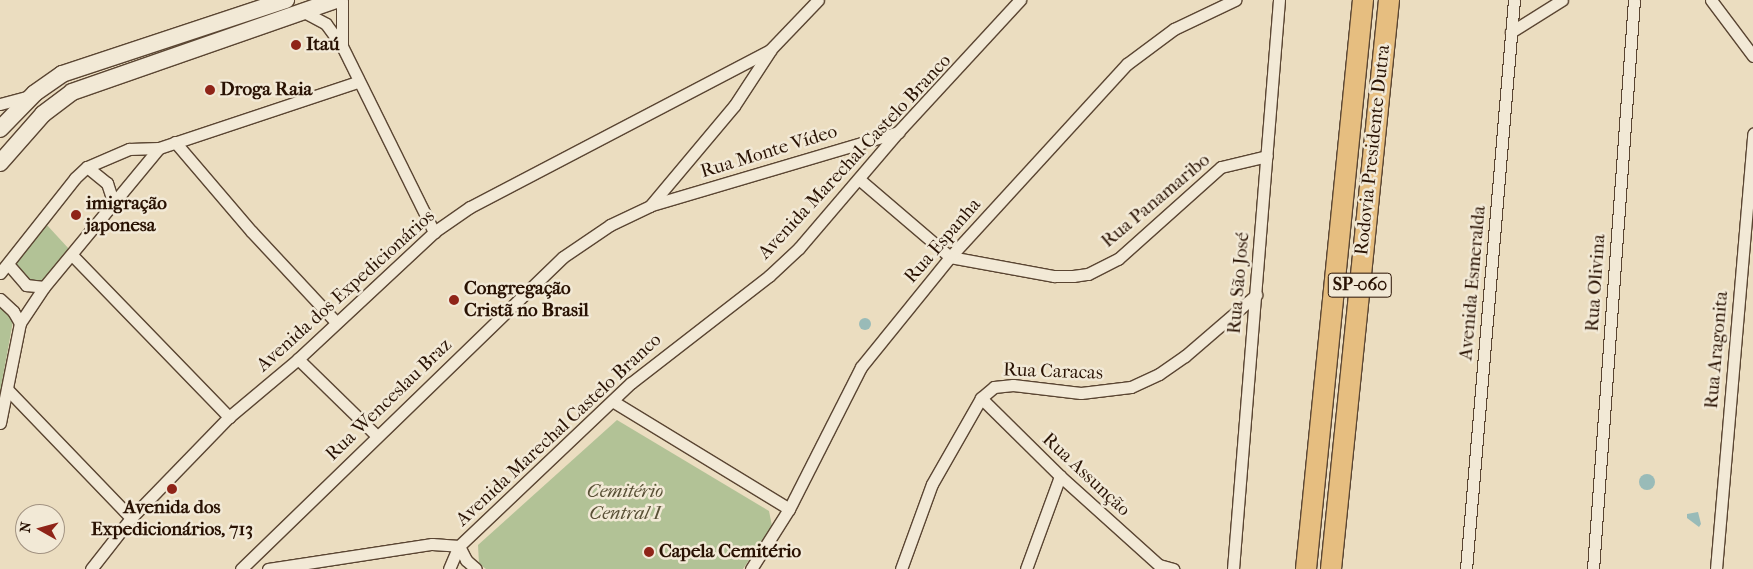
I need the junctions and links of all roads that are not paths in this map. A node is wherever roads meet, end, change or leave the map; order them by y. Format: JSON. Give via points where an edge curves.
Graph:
{"nodes":[{"id":1,"x":336,"y":0,"type":"edge"},
{"id":2,"x":342,"y":0,"type":"edge"},
{"id":3,"x":818,"y":0,"type":"edge"},
{"id":4,"x":1020,"y":0,"type":"edge"},
{"id":5,"x":1234,"y":0,"type":"edge"},
{"id":6,"x":1279,"y":0,"type":"edge"},
{"id":7,"x":1363,"y":0,"type":"edge"},
{"id":8,"x":1389,"y":0,"type":"edge"},
{"id":9,"x":1514,"y":0,"type":"edge"},
{"id":10,"x":1562,"y":0,"type":"edge"},
{"id":11,"x":1634,"y":0,"type":"edge"},
{"id":12,"x":1711,"y":0,"type":"edge"},
{"id":13,"x":277,"y":8,"type":"edge"},
{"id":14,"x":302,"y":11,"type":"junction"},
{"id":15,"x":1511,"y":32,"type":"junction"},
{"id":16,"x":342,"y":46,"type":"junction"},
{"id":17,"x":770,"y":50,"type":"junction"},
{"id":18,"x":1753,"y":56,"type":"edge"},
{"id":19,"x":85,"y":64,"type":"junction"},
{"id":20,"x":358,"y":82,"type":"junction"},
{"id":21,"x":92,"y":83,"type":"junction"},
{"id":22,"x":35,"y":93,"type":"junction"},
{"id":23,"x":0,"y":104,"type":"edge"},
{"id":24,"x":0,"y":129,"type":"edge"},
{"id":25,"x":898,"y":132,"type":"junction"},
{"id":26,"x":1753,"y":134,"type":"edge"},
{"id":27,"x":175,"y":142,"type":"junction"},
{"id":28,"x":159,"y":148,"type":"junction"},
{"id":29,"x":1267,"y":156,"type":"junction"},
{"id":30,"x":0,"y":163,"type":"edge"},
{"id":31,"x":87,"y":167,"type":"junction"},
{"id":32,"x":860,"y":180,"type":"junction"},
{"id":33,"x":114,"y":204,"type":"junction"},
{"id":34,"x":650,"y":206,"type":"junction"},
{"id":35,"x":434,"y":232,"type":"junction"},
{"id":36,"x":72,"y":256,"type":"junction"},
{"id":37,"x":950,"y":257,"type":"junction"},
{"id":38,"x":8,"y":264,"type":"junction"},
{"id":39,"x":0,"y":273,"type":"edge"},
{"id":40,"x":44,"y":287,"type":"junction"},
{"id":41,"x":1256,"y":295,"type":"junction"},
{"id":42,"x":0,"y":300,"type":"edge"},
{"id":43,"x":336,"y":322,"type":"junction"},
{"id":44,"x":20,"y":323,"type":"junction"},
{"id":45,"x":298,"y":359,"type":"junction"},
{"id":46,"x":7,"y":389,"type":"junction"},
{"id":47,"x":981,"y":398,"type":"junction"},
{"id":48,"x":614,"y":402,"type":"junction"},
{"id":49,"x":229,"y":418,"type":"junction"},
{"id":50,"x":0,"y":423,"type":"edge"},
{"id":51,"x":378,"y":436,"type":"junction"},
{"id":52,"x":1060,"y":476,"type":"junction"},
{"id":53,"x":789,"y":509,"type":"junction"},
{"id":54,"x":131,"y":518,"type":"junction"},
{"id":55,"x":459,"y":546,"type":"junction"},
{"id":56,"x":320,"y":566,"type":"edge"},
{"id":57,"x":1158,"y":567,"type":"edge"},
{"id":58,"x":91,"y":569,"type":"edge"},
{"id":59,"x":241,"y":569,"type":"edge"},
{"id":60,"x":268,"y":569,"type":"edge"},
{"id":61,"x":449,"y":569,"type":"edge"},
{"id":62,"x":476,"y":569,"type":"edge"},
{"id":63,"x":751,"y":569,"type":"edge"},
{"id":64,"x":900,"y":569,"type":"edge"},
{"id":65,"x":1026,"y":569,"type":"edge"},
{"id":66,"x":1172,"y":569,"type":"edge"},
{"id":67,"x":1233,"y":569,"type":"edge"},
{"id":68,"x":1306,"y":569,"type":"edge"},
{"id":69,"x":1331,"y":569,"type":"edge"},
{"id":70,"x":1466,"y":569,"type":"edge"},
{"id":71,"x":1593,"y":569,"type":"edge"},
{"id":72,"x":1716,"y":569,"type":"edge"}],
"edges":[{"from":1,"to":14,"type":"main road"},
{"from":2,"to":16,"type":"street"},
{"from":3,"to":17,"type":"street","name":"Avenida dos Expedicionários"},
{"from":4,"to":25,"type":"street","name":"Avenida Marechal Castelo Branco"},
{"from":5,"to":37,"type":"street","name":"Rua Espanha","via":[[1174,29],[1127,64]]},
{"from":6,"to":29,"type":"street","name":"Rua São José"},
{"from":7,"to":68,"type":"highway","name":"Rodovia Presidente Dutra","number":"SP-060"},
{"from":8,"to":69,"type":"highway","name":"Rodovia Presidente Dutra","number":"SP-060"},
{"from":9,"to":15,"type":"street","name":"Avenida Esmeralda"},
{"from":10,"to":15,"type":"street"},
{"from":11,"to":71,"type":"street","name":"Rua Olivina"},
{"from":12,"to":18,"type":"street"},
{"from":13,"to":14,"type":"main road"},
{"from":13,"to":19,"type":"main road"},
{"from":13,"to":21,"type":"main road"},
{"from":14,"to":16,"type":"street","via":[[326,24]]},
{"from":15,"to":70,"type":"street","name":"Avenida Esmeralda"},
{"from":16,"to":20,"type":"street"},
{"from":17,"to":34,"type":"street","name":"Rua Wenceslau Braz","via":[[734,106]]},
{"from":17,"to":35,"type":"street","name":"Avenida dos Expedicionários","via":[[470,207]]},
{"from":19,"to":21,"type":"main road"},
{"from":19,"to":22,"type":"main road","via":[[62,74]]},
{"from":20,"to":27,"type":"street"},
{"from":20,"to":35,"type":"street"},
{"from":21,"to":30,"type":"main road","via":[[72,92],[43,114]]},
{"from":22,"to":23,"type":"street"},
{"from":22,"to":24,"type":"main road"},
{"from":25,"to":32,"type":"street","name":"Avenida Marechal Castelo Branco"},
{"from":25,"to":34,"type":"street","name":"Rua Monte Vídeo"},
{"from":26,"to":72,"type":"street","name":"Rua Aragonita"},
{"from":27,"to":28,"type":"street"},
{"from":27,"to":43,"type":"street","via":[[252,232]]},
{"from":28,"to":31,"type":"street","via":[[129,149]]},
{"from":28,"to":33,"type":"street"},
{"from":29,"to":37,"type":"street","name":"Rua Panamaribo","via":[[1220,167],[1118,259],[1088,274],[1054,276]]},
{"from":29,"to":41,"type":"street","name":"Rua São José"},
{"from":31,"to":33,"type":"street","via":[[106,183]]},
{"from":31,"to":38,"type":"street"},
{"from":32,"to":37,"type":"street"},
{"from":32,"to":48,"type":"street","name":"Avenida Marechal Castelo Branco","via":[[769,276],[652,364]]},
{"from":33,"to":36,"type":"street"},
{"from":34,"to":51,"type":"street","name":"Rua Wenceslau Braz","via":[[610,225],[563,257]]},
{"from":35,"to":43,"type":"street","name":"Avenida dos Expedicionários"},
{"from":36,"to":40,"type":"street"},
{"from":36,"to":49,"type":"street"},
{"from":37,"to":53,"type":"street","name":"Rua Espanha","via":[[861,366]]},
{"from":38,"to":39,"type":"street"},
{"from":38,"to":40,"type":"street","via":[[26,285]]},
{"from":40,"to":44,"type":"street"},
{"from":41,"to":47,"type":"street","name":"Rua Caracas","via":[[1185,356],[1159,374],[1131,387],[1080,393],[1013,385],[994,387]]},
{"from":41,"to":67,"type":"street","name":"Rua São José"},
{"from":42,"to":44,"type":"street","via":[[13,311]]},
{"from":43,"to":45,"type":"street","name":"Avenida dos Expedicionários"},
{"from":44,"to":46,"type":"street"},
{"from":45,"to":49,"type":"street","name":"Avenida dos Expedicionários"},
{"from":45,"to":51,"type":"street"},
{"from":46,"to":50,"type":"street"},
{"from":46,"to":54,"type":"street"},
{"from":47,"to":52,"type":"street","name":"Rua Assunção"},
{"from":47,"to":64,"type":"street","name":"Rua Caracas","via":[[932,484]]},
{"from":48,"to":53,"type":"street"},
{"from":48,"to":55,"type":"street","name":"Avenida Marechal Castelo Branco"},
{"from":49,"to":54,"type":"street","name":"Avenida dos Expedicionários"},
{"from":51,"to":59,"type":"street","name":"Rua Wenceslau Braz"},
{"from":52,"to":57,"type":"street","name":"Rua Assunção"},
{"from":52,"to":65,"type":"street"},
{"from":53,"to":63,"type":"street","name":"Rua Espanha"},
{"from":54,"to":58,"type":"street","name":"Avenida dos Expedicionários"},
{"from":55,"to":56,"type":"street","via":[[432,544],[389,549]]},
{"from":55,"to":61,"type":"street"},
{"from":55,"to":62,"type":"street","via":[[466,560]]},
{"from":56,"to":60,"type":"street"},
{"from":57,"to":66,"type":"street","name":"Rua Assunção"}]}
